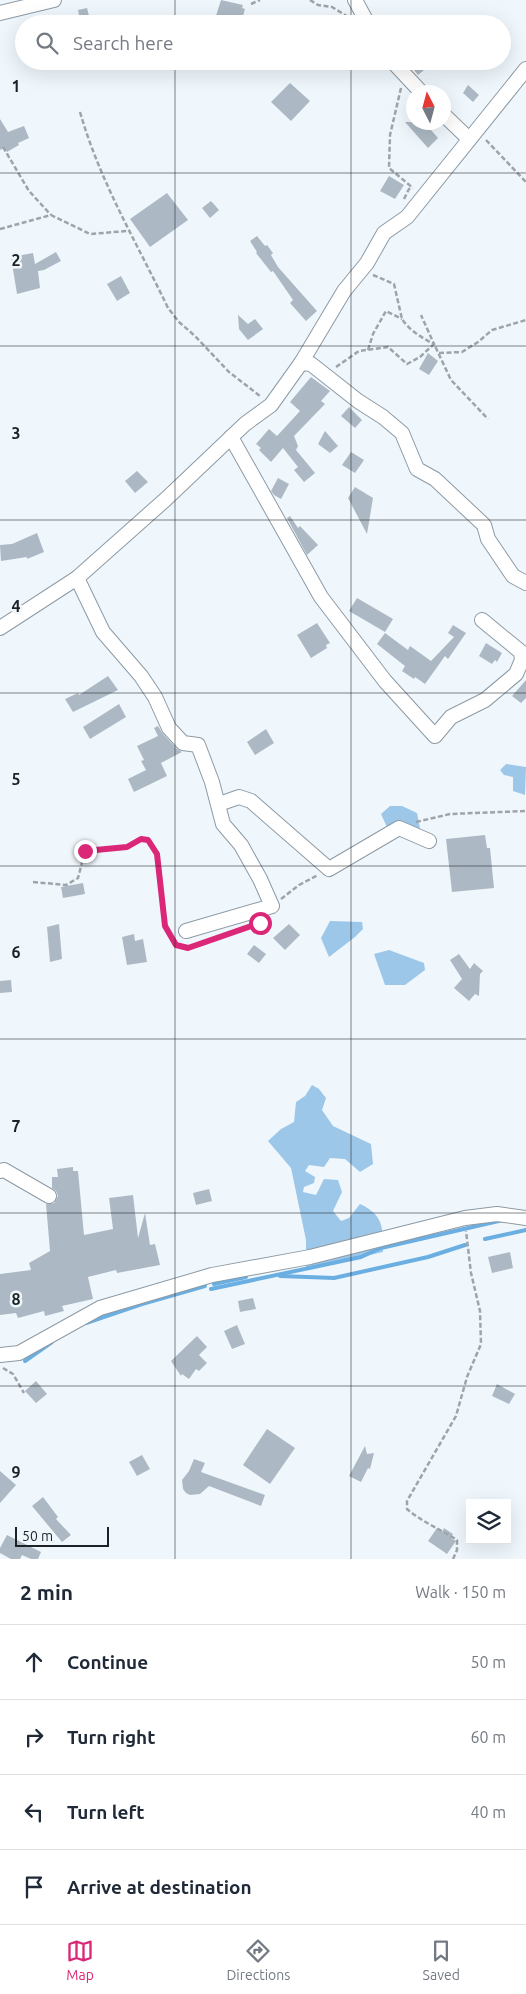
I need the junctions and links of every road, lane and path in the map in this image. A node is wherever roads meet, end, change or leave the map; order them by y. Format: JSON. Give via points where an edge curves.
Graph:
{"nodes":[{"id":1,"x":54,"y":0,"type":"edge"},
{"id":2,"x":260,"y":0,"type":"edge"},
{"id":3,"x":310,"y":0,"type":"edge"},
{"id":4,"x":355,"y":0,"type":"edge"},
{"id":5,"x":252,"y":4,"type":"dead end"},
{"id":6,"x":0,"y":12,"type":"edge"},
{"id":7,"x":345,"y":15,"type":"edge"},
{"id":8,"x":363,"y":15,"type":"edge"},
{"id":9,"x":526,"y":69,"type":"edge"},
{"id":10,"x":399,"y":70,"type":"edge"},
{"id":11,"x":406,"y":78,"type":"junction"},
{"id":12,"x":414,"y":85,"type":"edge"},
{"id":13,"x":80,"y":112,"type":"dead end"},
{"id":14,"x":451,"y":119,"type":"edge"},
{"id":15,"x":473,"y":134,"type":"junction"},
{"id":16,"x":2,"y":147,"type":"dead end"},
{"id":17,"x":526,"y":182,"type":"edge"},
{"id":18,"x":413,"y":188,"type":"dead end"},
{"id":19,"x":51,"y":216,"type":"junction"},
{"id":20,"x":0,"y":229,"type":"edge"},
{"id":21,"x":128,"y":231,"type":"junction"},
{"id":22,"x":367,"y":263,"type":"junction"},
{"id":23,"x":421,"y":315,"type":"dead end"},
{"id":24,"x":402,"y":319,"type":"junction"},
{"id":25,"x":526,"y":320,"type":"edge"},
{"id":26,"x":434,"y":344,"type":"junction"},
{"id":27,"x":368,"y":350,"type":"junction"},
{"id":28,"x":439,"y":353,"type":"junction"},
{"id":29,"x":301,"y":362,"type":"junction"},
{"id":30,"x":326,"y":377,"type":"junction"},
{"id":31,"x":271,"y":405,"type":"junction"},
{"id":32,"x":488,"y":418,"type":"dead end"},
{"id":33,"x":231,"y":437,"type":"junction"},
{"id":34,"x":77,"y":578,"type":"junction"},
{"id":35,"x":526,"y":583,"type":"edge"},
{"id":36,"x":482,"y":620,"type":"dead end"},
{"id":37,"x":0,"y":628,"type":"edge"},
{"id":38,"x":219,"y":804,"type":"junction"},
{"id":39,"x":526,"y":810,"type":"edge"},
{"id":40,"x":399,"y":828,"type":"junction"},
{"id":41,"x":429,"y":841,"type":"dead end"},
{"id":42,"x":329,"y":869,"type":"junction"},
{"id":43,"x":33,"y":882,"type":"dead end"},
{"id":44,"x":272,"y":906,"type":"junction"},
{"id":45,"x":245,"y":928,"type":"dead end"},
{"id":46,"x":186,"y":931,"type":"dead end"},
{"id":47,"x":0,"y":1171,"type":"edge"},
{"id":48,"x":49,"y":1196,"type":"dead end"},
{"id":49,"x":465,"y":1218,"type":"junction"},
{"id":50,"x":526,"y":1218,"type":"edge"},
{"id":51,"x":0,"y":1355,"type":"edge"},
{"id":52,"x":0,"y":1366,"type":"edge"},
{"id":53,"x":24,"y":1393,"type":"dead end"},
{"id":54,"x":453,"y":1559,"type":"edge"}],
"edges":[{"from":1,"to":6,"type":"street"},
{"from":2,"to":5,"type":"path"},
{"from":3,"to":7,"type":"path"},
{"from":4,"to":8,"type":"street"},
{"from":9,"to":15,"type":"street"},
{"from":10,"to":11,"type":"street"},
{"from":11,"to":12,"type":"street"},
{"from":11,"to":18,"type":"path","via":[[390,135],[389,168]]},
{"from":13,"to":21,"type":"path","via":[[89,146]]},
{"from":14,"to":15,"type":"street"},
{"from":15,"to":17,"type":"path"},
{"from":15,"to":22,"type":"street","via":[[407,217],[384,233]]},
{"from":16,"to":19,"type":"path","via":[[29,191]]},
{"from":19,"to":20,"type":"path"},
{"from":19,"to":21,"type":"path","via":[[90,234]]},
{"from":21,"to":31,"type":"path","via":[[168,308],[179,322],[229,372]]},
{"from":22,"to":24,"type":"path","via":[[372,275],[394,284]]},
{"from":22,"to":29,"type":"street","via":[[344,291]]},
{"from":23,"to":26,"type":"path"},
{"from":24,"to":26,"type":"path"},
{"from":24,"to":27,"type":"path","via":[[386,311]]},
{"from":25,"to":28,"type":"path","via":[[492,330],[462,352]]},
{"from":26,"to":27,"type":"path","via":[[407,364],[388,347]]},
{"from":26,"to":28,"type":"path"},
{"from":27,"to":30,"type":"path","via":[[359,351]]},
{"from":28,"to":32,"type":"path","via":[[451,380]]},
{"from":29,"to":30,"type":"street","via":[[311,364]]},
{"from":29,"to":31,"type":"street"},
{"from":30,"to":35,"type":"street","via":[[402,433],[417,469],[435,479],[484,525],[488,539],[513,576]]},
{"from":31,"to":33,"type":"street"},
{"from":33,"to":34,"type":"street"},
{"from":33,"to":36,"type":"street","via":[[321,597],[385,681],[435,736],[451,717],[485,700],[516,674],[522,660],[521,652]]},
{"from":34,"to":37,"type":"street"},
{"from":34,"to":38,"type":"street","via":[[103,632],[141,676],[169,728],[183,743],[198,745]]},
{"from":38,"to":42,"type":"street","via":[[239,797],[251,800]]},
{"from":38,"to":44,"type":"street","via":[[223,824],[241,846]]},
{"from":39,"to":40,"type":"path","via":[[450,814]]},
{"from":40,"to":41,"type":"street"},
{"from":40,"to":42,"type":"street"},
{"from":42,"to":44,"type":"path","via":[[299,885]]},
{"from":43,"to":45,"type":"path","via":[[66,885],[78,878],[85,851],[127,847],[141,839],[148,840],[157,854],[165,926],[176,945],[188,948]]},
{"from":44,"to":46,"type":"street"},
{"from":47,"to":48,"type":"street","via":[[4,1170]]},
{"from":49,"to":50,"type":"street","via":[[497,1214]]},
{"from":49,"to":51,"type":"street","via":[[310,1257],[212,1276],[125,1300],[100,1308],[19,1353]]},
{"from":49,"to":54,"type":"path","via":[[471,1273],[480,1311],[480,1344],[456,1416],[406,1501],[407,1509],[418,1519],[456,1540],[457,1550]]},
{"from":52,"to":53,"type":"path","via":[[12,1374]]}]}
